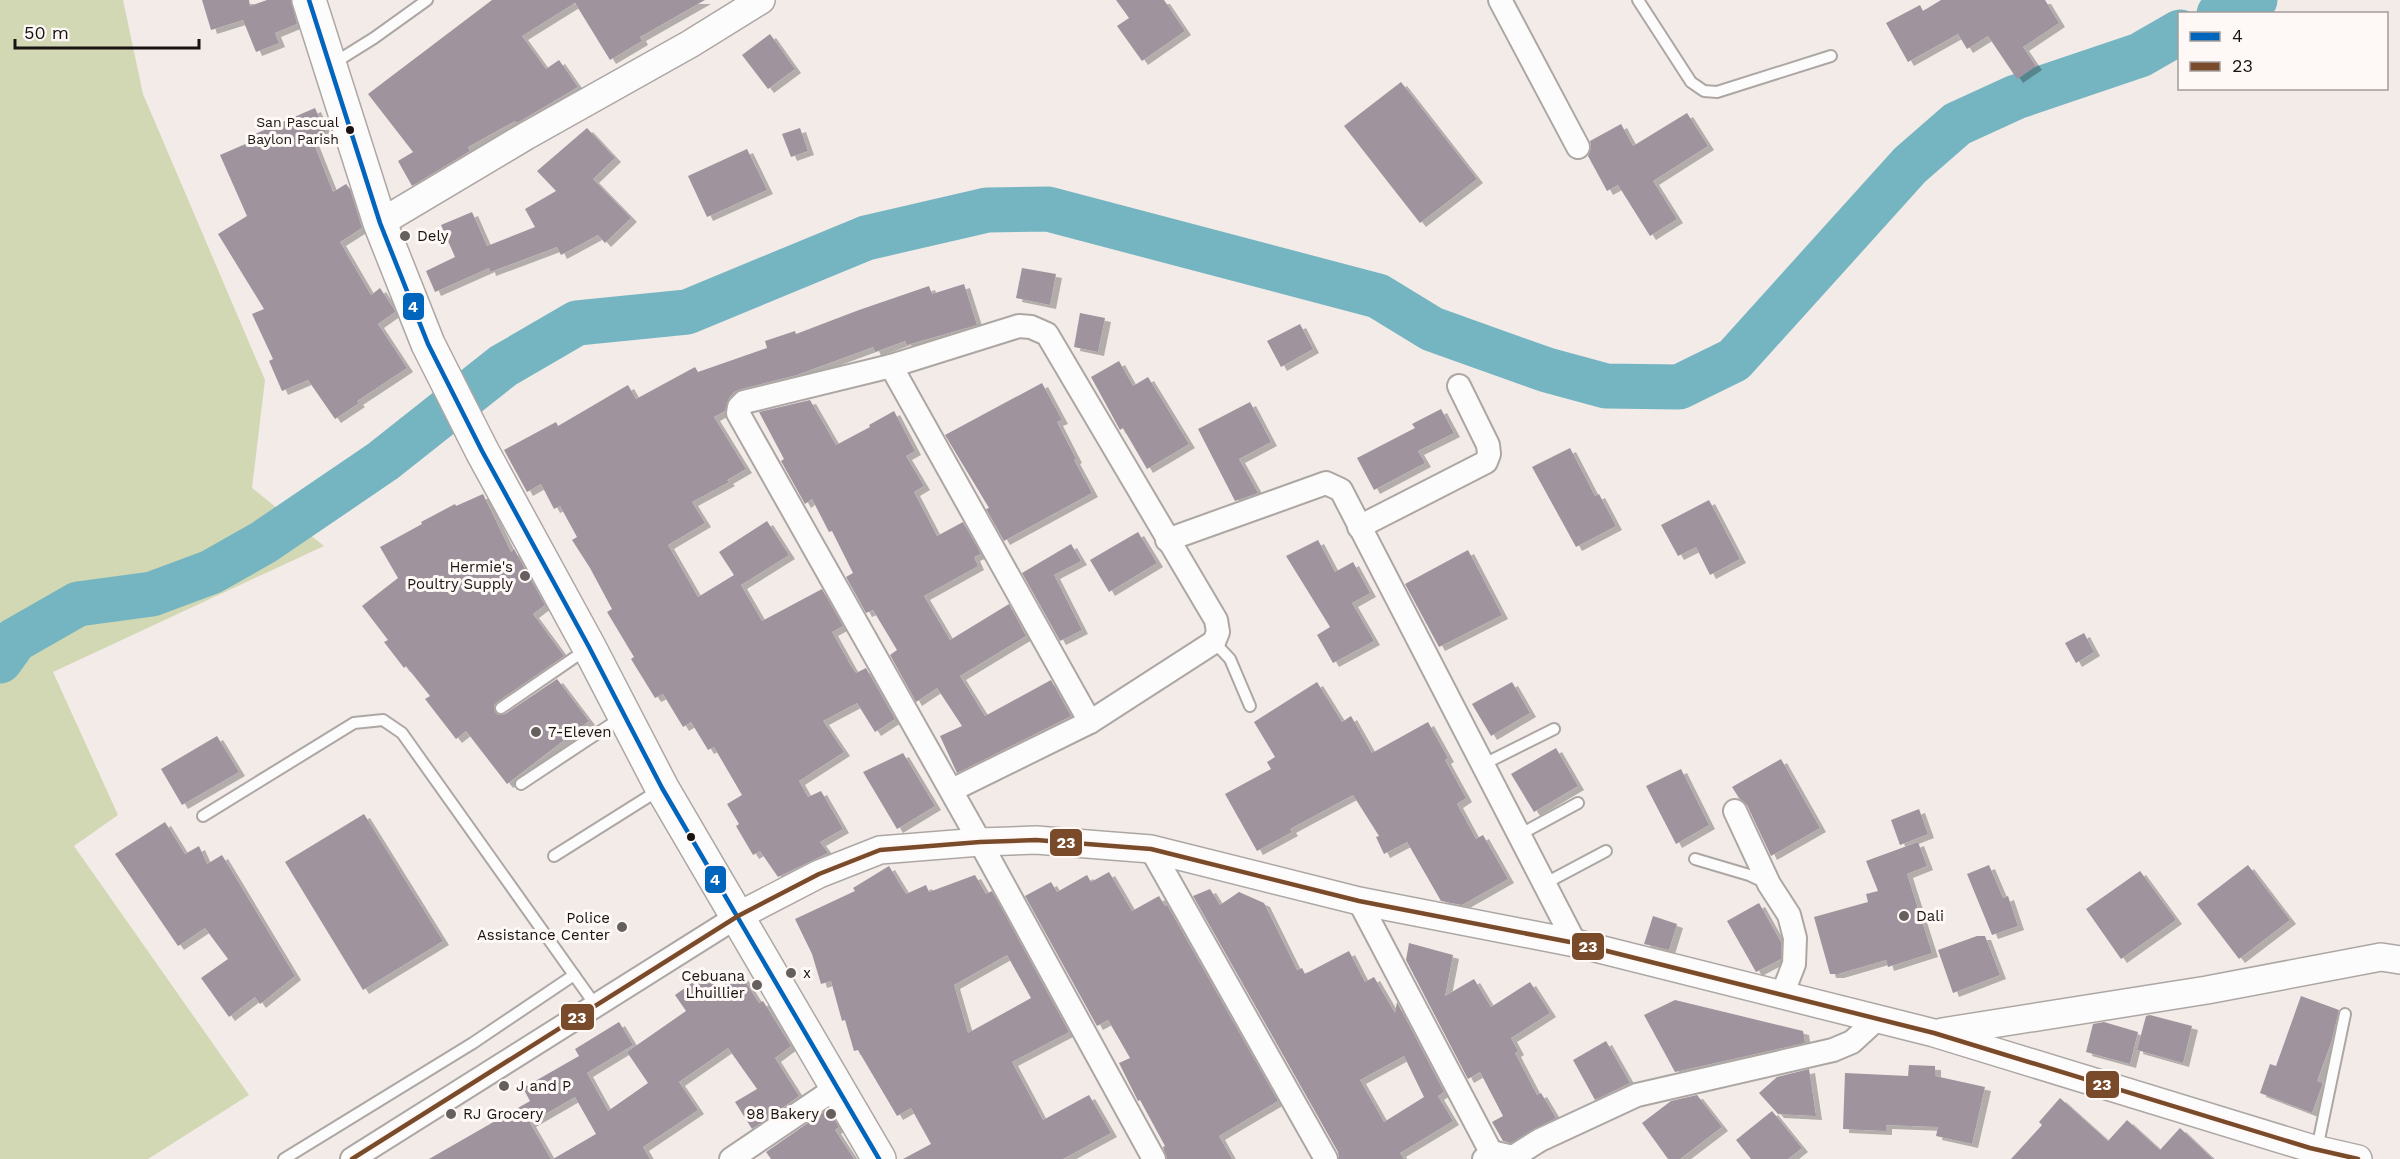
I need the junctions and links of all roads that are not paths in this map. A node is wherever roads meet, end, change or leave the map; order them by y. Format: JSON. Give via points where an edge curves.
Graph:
{"nodes":[{"id":1,"x":309,"y":0,"type":"edge"},
{"id":2,"x":427,"y":0,"type":"edge"},
{"id":3,"x":761,"y":0,"type":"edge"},
{"id":4,"x":1500,"y":0,"type":"edge"},
{"id":5,"x":1638,"y":0,"type":"edge"},
{"id":6,"x":1831,"y":57,"type":"dead end"},
{"id":7,"x":331,"y":64,"type":"junction"},
{"id":8,"x":1578,"y":147,"type":"dead end"},
{"id":9,"x":380,"y":223,"type":"junction"},
{"id":10,"x":891,"y":366,"type":"junction"},
{"id":11,"x":1459,"y":386,"type":"dead end"},
{"id":12,"x":1359,"y":527,"type":"junction"},
{"id":13,"x":1167,"y":540,"type":"junction"},
{"id":14,"x":1215,"y":642,"type":"junction"},
{"id":15,"x":589,"y":647,"type":"junction"},
{"id":16,"x":1250,"y":706,"type":"dead end"},
{"id":17,"x":501,"y":708,"type":"dead end"},
{"id":18,"x":625,"y":716,"type":"junction"},
{"id":19,"x":1090,"y":722,"type":"junction"},
{"id":20,"x":1554,"y":729,"type":"dead end"},
{"id":21,"x":1482,"y":765,"type":"junction"},
{"id":22,"x":521,"y":784,"type":"dead end"},
{"id":23,"x":662,"y":788,"type":"junction"},
{"id":24,"x":952,"y":790,"type":"junction"},
{"id":25,"x":1578,"y":802,"type":"dead end"},
{"id":26,"x":1736,"y":811,"type":"dead end"},
{"id":27,"x":203,"y":816,"type":"dead end"},
{"id":28,"x":1519,"y":835,"type":"junction"},
{"id":29,"x":980,"y":842,"type":"junction"},
{"id":30,"x":1151,"y":849,"type":"junction"},
{"id":31,"x":1606,"y":851,"type":"dead end"},
{"id":32,"x":554,"y":856,"type":"dead end"},
{"id":33,"x":1695,"y":859,"type":"dead end"},
{"id":34,"x":1544,"y":884,"type":"junction"},
{"id":35,"x":1769,"y":884,"type":"junction"},
{"id":36,"x":1359,"y":901,"type":"junction"},
{"id":37,"x":738,"y":916,"type":"junction"},
{"id":38,"x":1575,"y":943,"type":"junction"},
{"id":39,"x":2400,"y":960,"type":"edge"},
{"id":40,"x":574,"y":975,"type":"junction"},
{"id":41,"x":1782,"y":995,"type":"junction"},
{"id":42,"x":596,"y":1006,"type":"junction"},
{"id":43,"x":2345,"y":1014,"type":"dead end"},
{"id":44,"x":1877,"y":1019,"type":"junction"},
{"id":45,"x":1934,"y":1033,"type":"junction"},
{"id":46,"x":836,"y":1088,"type":"junction"},
{"id":47,"x":2309,"y":1152,"type":"edge"},
{"id":48,"x":1488,"y":1155,"type":"edge"},
{"id":49,"x":285,"y":1159,"type":"edge"},
{"id":50,"x":352,"y":1159,"type":"edge"},
{"id":51,"x":731,"y":1159,"type":"edge"},
{"id":52,"x":879,"y":1159,"type":"edge"},
{"id":53,"x":1154,"y":1159,"type":"edge"},
{"id":54,"x":1326,"y":1159,"type":"edge"},
{"id":55,"x":2358,"y":1159,"type":"edge"}],
"edges":[{"from":1,"to":7,"type":"main road"},
{"from":2,"to":7,"type":"lane"},
{"from":3,"to":9,"type":"street"},
{"from":4,"to":8,"type":"street"},
{"from":5,"to":6,"type":"lane","via":[[1691,82],[1704,91],[1717,92]]},
{"from":7,"to":9,"type":"main road"},
{"from":9,"to":15,"type":"main road","via":[[428,344]]},
{"from":10,"to":13,"type":"street","via":[[1019,326],[1047,334]]},
{"from":10,"to":19,"type":"street"},
{"from":10,"to":24,"type":"street","via":[[744,402],[738,412]]},
{"from":11,"to":12,"type":"street","via":[[1488,445],[1486,462]]},
{"from":12,"to":13,"type":"street","via":[[1341,490],[1326,483]]},
{"from":12,"to":21,"type":"street"},
{"from":13,"to":14,"type":"street","via":[[1216,620]]},
{"from":14,"to":16,"type":"lane","via":[[1230,658]]},
{"from":14,"to":19,"type":"street"},
{"from":15,"to":17,"type":"lane"},
{"from":15,"to":18,"type":"main road"},
{"from":18,"to":22,"type":"lane"},
{"from":18,"to":23,"type":"main road"},
{"from":19,"to":24,"type":"street"},
{"from":20,"to":21,"type":"lane"},
{"from":21,"to":28,"type":"street"},
{"from":23,"to":32,"type":"lane"},
{"from":23,"to":37,"type":"main road"},
{"from":24,"to":29,"type":"street"},
{"from":25,"to":28,"type":"lane"},
{"from":26,"to":35,"type":"street"},
{"from":27,"to":40,"type":"lane","via":[[354,723],[384,720],[402,733]]},
{"from":28,"to":34,"type":"street"},
{"from":29,"to":30,"type":"street","via":[[1036,840]]},
{"from":29,"to":37,"type":"street","via":[[880,850],[819,874]]},
{"from":29,"to":53,"type":"street"},
{"from":30,"to":36,"type":"street"},
{"from":30,"to":54,"type":"street"},
{"from":31,"to":34,"type":"lane"},
{"from":33,"to":35,"type":"lane","via":[[1749,874]]},
{"from":34,"to":38,"type":"street"},
{"from":35,"to":41,"type":"street","via":[[1789,915],[1795,938],[1794,964]]},
{"from":36,"to":38,"type":"street"},
{"from":36,"to":48,"type":"street"},
{"from":37,"to":42,"type":"street"},
{"from":37,"to":46,"type":"main road"},
{"from":38,"to":41,"type":"street"},
{"from":39,"to":45,"type":"street","via":[[2381,957],[2207,990]]},
{"from":40,"to":42,"type":"lane"},
{"from":40,"to":49,"type":"lane","via":[[473,1043]]},
{"from":41,"to":44,"type":"street"},
{"from":42,"to":50,"type":"street"},
{"from":43,"to":47,"type":"lane"},
{"from":44,"to":45,"type":"street"},
{"from":44,"to":48,"type":"street","via":[[1852,1042],[1833,1050],[1637,1095],[1540,1140],[1513,1157]]},
{"from":45,"to":47,"type":"street"},
{"from":46,"to":51,"type":"street"},
{"from":46,"to":52,"type":"main road"},
{"from":47,"to":55,"type":"street"}]}
